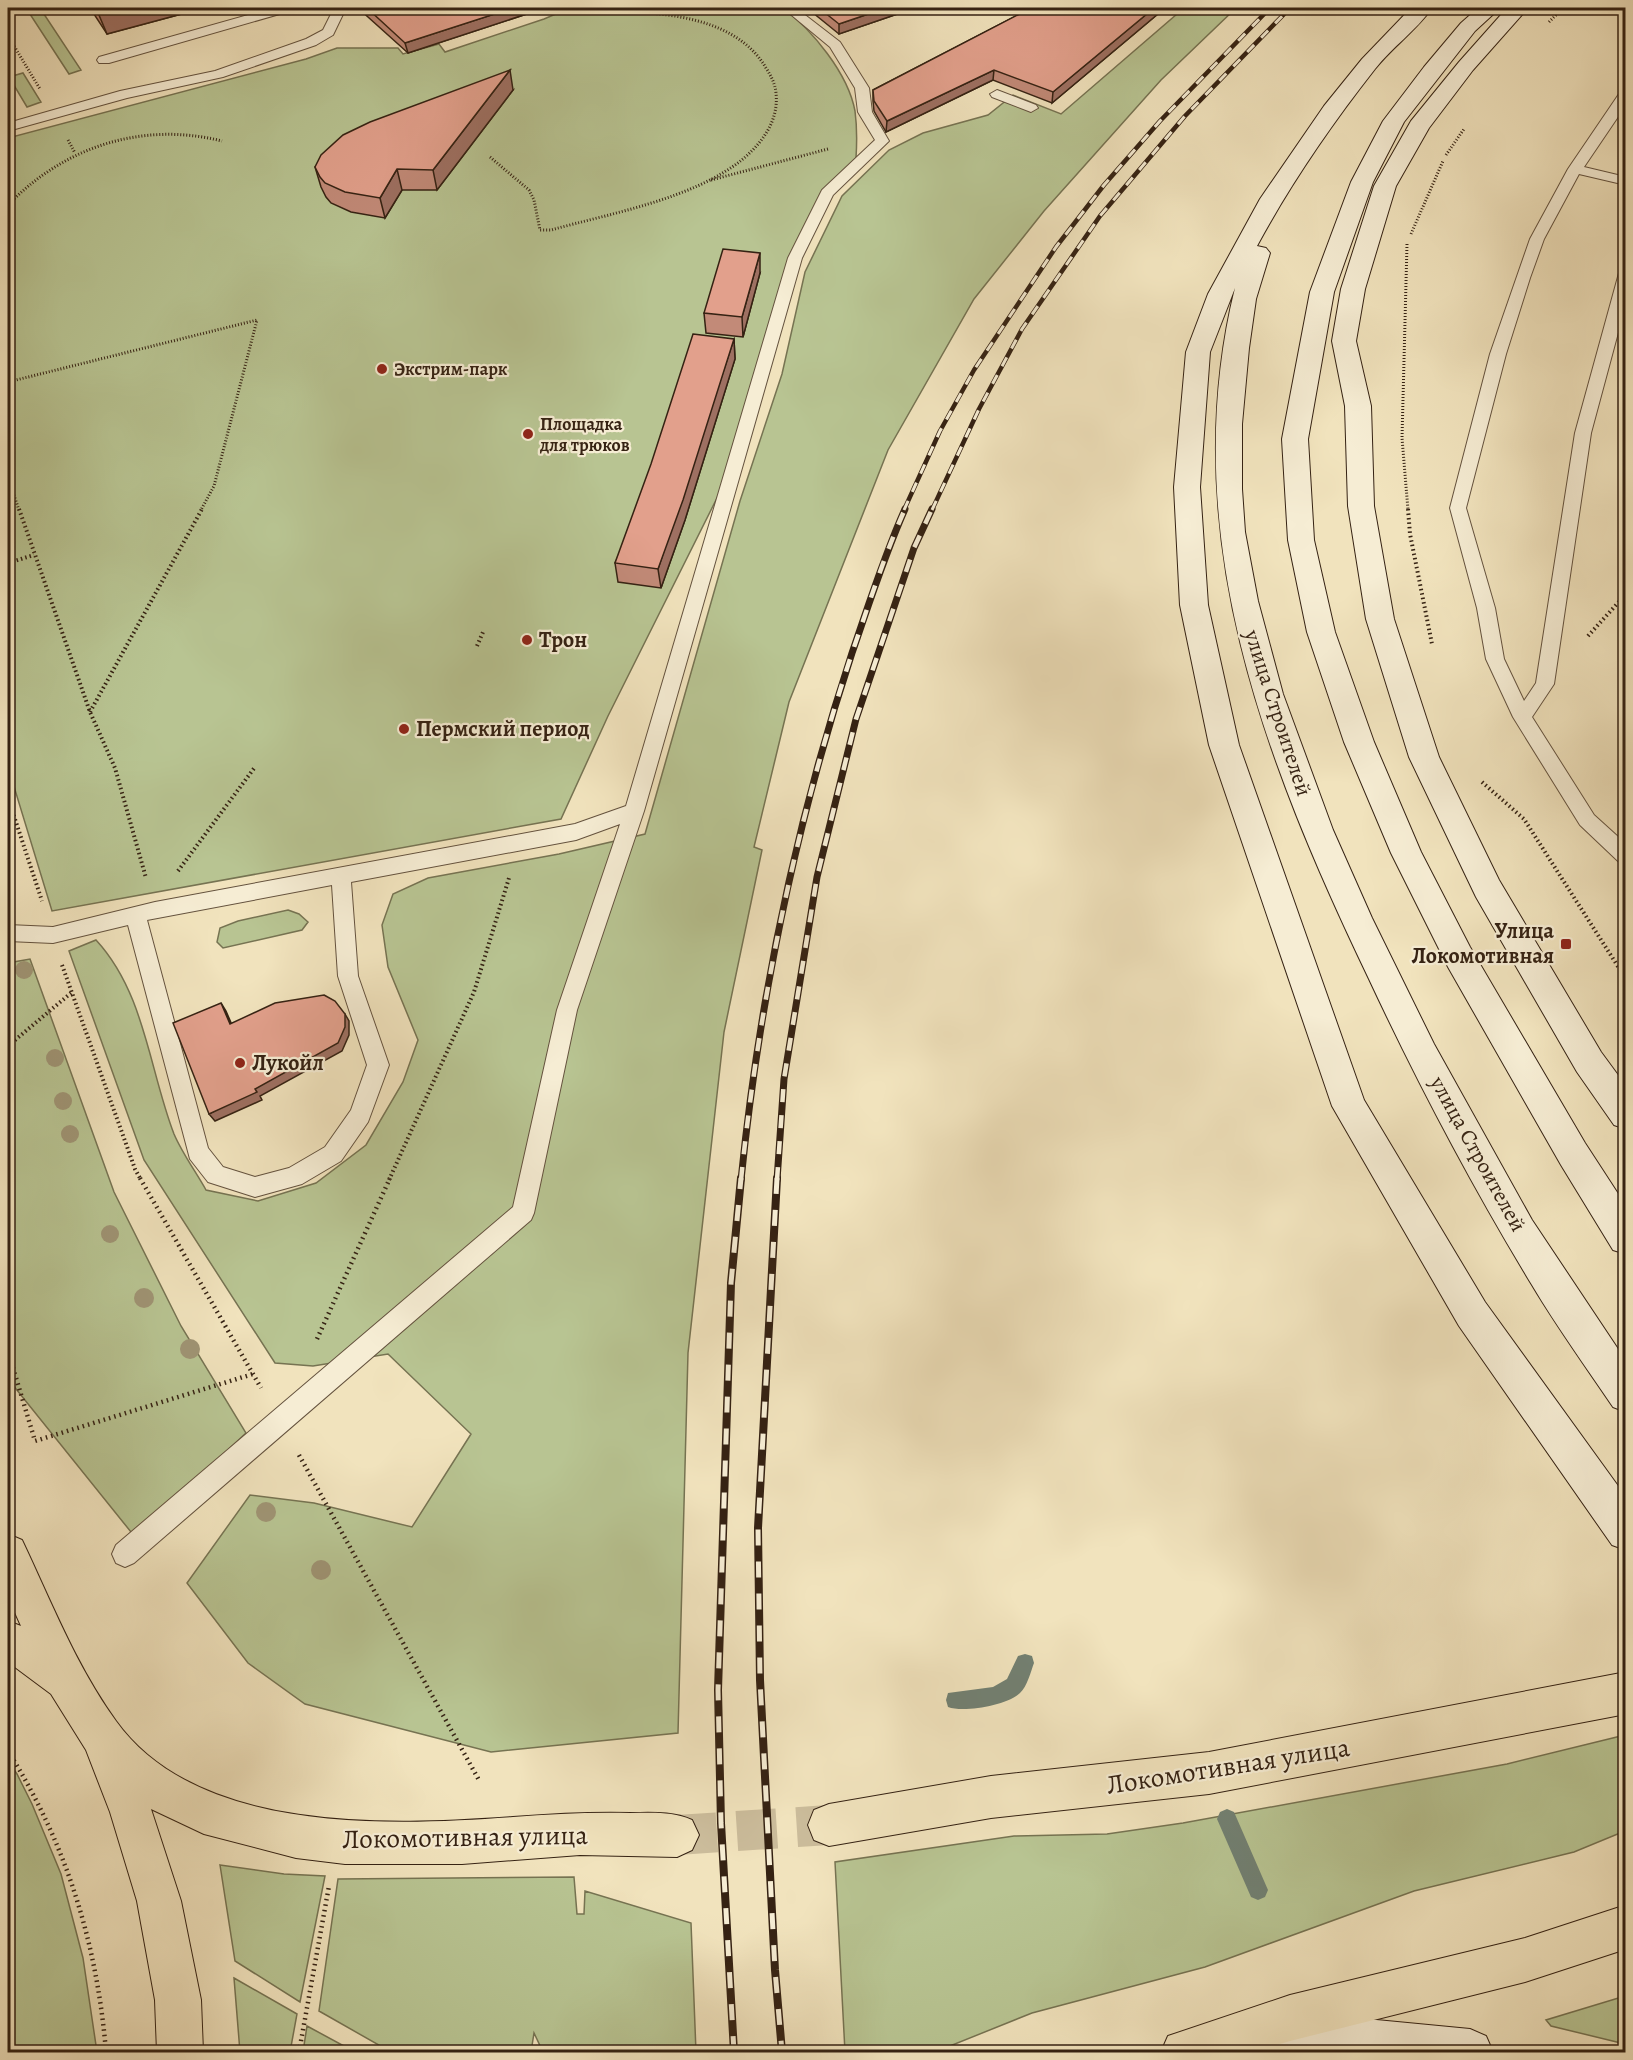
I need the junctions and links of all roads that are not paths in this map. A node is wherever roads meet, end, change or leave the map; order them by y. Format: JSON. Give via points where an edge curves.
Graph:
{"nodes":[{"id":1,"x":285,"y":8,"type":"edge"},
{"id":2,"x":340,"y":8,"type":"edge"},
{"id":3,"x":789,"y":8,"type":"edge"},
{"id":4,"x":1422,"y":8,"type":"edge"},
{"id":5,"x":1490,"y":8,"type":"edge"},
{"id":6,"x":1518,"y":8,"type":"edge"},
{"id":7,"x":104,"y":60,"type":"dead end"},
{"id":8,"x":997,"y":94,"type":"dead end"},
{"id":9,"x":1626,"y":94,"type":"edge"},
{"id":10,"x":1031,"y":108,"type":"dead end"},
{"id":11,"x":1332,"y":111,"type":"junction"},
{"id":12,"x":8,"y":127,"type":"edge"},
{"id":13,"x":1575,"y":169,"type":"junction"},
{"id":14,"x":1626,"y":181,"type":"edge"},
{"id":15,"x":1626,"y":273,"type":"edge"},
{"id":16,"x":1522,"y":717,"type":"junction"},
{"id":17,"x":634,"y":811,"type":"junction"},
{"id":18,"x":1626,"y":856,"type":"edge"},
{"id":19,"x":341,"y":874,"type":"junction"},
{"id":20,"x":145,"y":912,"type":"junction"},
{"id":21,"x":8,"y":933,"type":"edge"},
{"id":22,"x":1626,"y":1114,"type":"edge"},
{"id":23,"x":1626,"y":1238,"type":"edge"},
{"id":24,"x":1626,"y":1394,"type":"edge"},
{"id":25,"x":1626,"y":1531,"type":"edge"},
{"id":26,"x":8,"y":1554,"type":"edge"},
{"id":27,"x":125,"y":1554,"type":"dead end"},
{"id":28,"x":8,"y":1641,"type":"edge"},
{"id":29,"x":66,"y":1679,"type":"junction"},
{"id":30,"x":1626,"y":1693,"type":"edge"},
{"id":31,"x":102,"y":1737,"type":"junction"},
{"id":32,"x":829,"y":1825,"type":"tunnel mouth"},
{"id":33,"x":677,"y":1835,"type":"tunnel mouth"},
{"id":34,"x":1626,"y":1927,"type":"edge"},
{"id":35,"x":180,"y":2052,"type":"edge"},
{"id":36,"x":1184,"y":2052,"type":"edge"},
{"id":37,"x":1279,"y":2052,"type":"edge"},
{"id":38,"x":1470,"y":2052,"type":"edge"}],
"edges":[{"from":1,"to":7,"type":"lane"},
{"from":2,"to":12,"type":"lane","via":[[328,32],[311,42],[200,80],[126,94]]},
{"from":3,"to":17,"type":"lane","via":[[835,45],[862,88],[864,112],[882,141],[827,193],[795,258]]},
{"from":4,"to":11,"type":"main road","name":"улица Строителей","via":[[1369,63]]},
{"from":5,"to":23,"type":"main road","via":[[1468,27],[1394,121],[1362,182],[1322,292],[1295,439],[1301,540],[1321,632],[1359,742],[1402,843],[1459,957]]},
{"from":6,"to":22,"type":"main road","via":[[1419,126],[1385,186],[1353,289],[1344,341],[1358,406],[1361,506],[1380,619],[1424,757],[1487,888],[1589,1062]]},
{"from":8,"to":10,"type":"lane"},
{"from":9,"to":13,"type":"lane"},
{"from":11,"to":24,"type":"main road","name":"улица Строителей","via":[[1280,194],[1250,272],[1236,341],[1227,473],[1234,553],[1250,627],[1283,742],[1328,857],[1382,973],[1502,1200],[1547,1277]]},
{"from":11,"to":25,"type":"main road","via":[[1271,199],[1220,294],[1198,352],[1187,487],[1194,604],[1224,745],[1349,1106],[1472,1314]]},
{"from":13,"to":14,"type":"lane"},
{"from":13,"to":16,"type":"lane","via":[[1537,239],[1522,278],[1458,508],[1496,659]]},
{"from":15,"to":16,"type":"lane","via":[[1583,433],[1545,684]]},
{"from":16,"to":18,"type":"lane","via":[[1587,820]]},
{"from":17,"to":19,"type":"lane","via":[[576,832]]},
{"from":17,"to":27,"type":"lane","via":[[567,1010],[523,1213]]},
{"from":19,"to":20,"type":"lane"},
{"from":19,"to":20,"type":"lane","via":[[348,976],[378,1065],[360,1116],[333,1154],[294,1177],[255,1187],[216,1174],[198,1152]]},
{"from":20,"to":21,"type":"lane","via":[[53,935]]},
{"from":26,"to":29,"type":"main road"},
{"from":28,"to":29,"type":"main road","via":[[30,1651]]},
{"from":29,"to":31,"type":"main road"},
{"from":30,"to":32,"type":"main road","name":"Локомотивная улица","via":[[1209,1773],[991,1797]]},
{"from":31,"to":33,"type":"main road","name":"Локомотивная улица","via":[[137,1773],[168,1795],[204,1813],[296,1836],[338,1841],[462,1842],[580,1833]]},
{"from":31,"to":35,"type":"main road","via":[[132,1812],[159,1901],[178,2000]]},
{"from":34,"to":36,"type":"main road","via":[[1525,1960],[1290,2018]]},
{"from":37,"to":38,"type":"main road","via":[[1366,2042]]}]}
